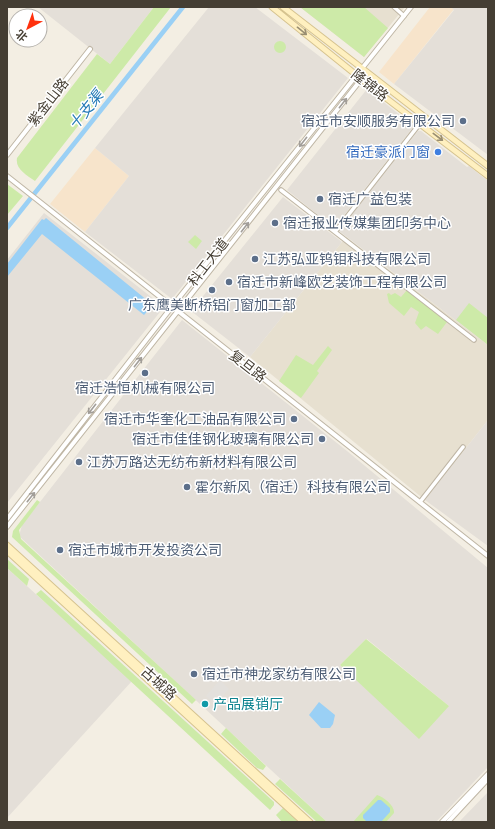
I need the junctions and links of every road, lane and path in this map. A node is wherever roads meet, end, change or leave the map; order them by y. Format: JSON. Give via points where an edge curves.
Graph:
{"nodes":[{"id":1,"x":272,"y":7,"type":"edge"},
{"id":2,"x":283,"y":7,"type":"edge"},
{"id":3,"x":394,"y":7,"type":"edge"},
{"id":4,"x":411,"y":7,"type":"edge"},
{"id":5,"x":404,"y":16,"type":"junction"},
{"id":6,"x":90,"y":49,"type":"dead end"},
{"id":7,"x":362,"y":68,"type":"junction"},
{"id":8,"x":367,"y":72,"type":"junction"},
{"id":9,"x":356,"y":75,"type":"junction"},
{"id":10,"x":362,"y":79,"type":"junction"},
{"id":11,"x":425,"y":117,"type":"junction"},
{"id":12,"x":420,"y":124,"type":"junction"},
{"id":13,"x":7,"y":155,"type":"edge"},
{"id":14,"x":488,"y":166,"type":"edge"},
{"id":15,"x":7,"y":176,"type":"edge"},
{"id":16,"x":488,"y":176,"type":"edge"},
{"id":17,"x":281,"y":190,"type":"dead end"},
{"id":18,"x":335,"y":232,"type":"junction"},
{"id":19,"x":173,"y":306,"type":"junction"},
{"id":20,"x":179,"y":311,"type":"junction"},
{"id":21,"x":474,"y":340,"type":"dead end"},
{"id":22,"x":463,"y":447,"type":"dead end"},
{"id":23,"x":420,"y":502,"type":"junction"},
{"id":24,"x":7,"y":519,"type":"edge"},
{"id":25,"x":7,"y":527,"type":"edge"},
{"id":26,"x":7,"y":545,"type":"edge"},
{"id":27,"x":7,"y":551,"type":"edge"},
{"id":28,"x":488,"y":556,"type":"edge"},
{"id":29,"x":488,"y":774,"type":"edge"},
{"id":30,"x":488,"y":779,"type":"edge"},
{"id":31,"x":303,"y":822,"type":"edge"},
{"id":32,"x":310,"y":822,"type":"edge"},
{"id":33,"x":442,"y":822,"type":"edge"},
{"id":34,"x":448,"y":822,"type":"edge"}],
"edges":[{"from":1,"to":9,"type":"main road","name":"隆锦路","one_way":true},
{"from":2,"to":7,"type":"main road","name":"隆锦路"},
{"from":3,"to":5,"type":"street"},
{"from":4,"to":5,"type":"street","name":"科工大道"},
{"from":5,"to":7,"type":"street","name":"科工大道"},
{"from":6,"to":13,"type":"street","name":"紫金山路"},
{"from":7,"to":8,"type":"main road","name":"隆锦路"},
{"from":7,"to":9,"type":"street","name":"科工大道"},
{"from":8,"to":10,"type":"street","name":"科工大道"},
{"from":8,"to":11,"type":"main road","name":"隆锦路"},
{"from":9,"to":10,"type":"main road","name":"隆锦路"},
{"from":9,"to":19,"type":"street","name":"科工大道","one_way":true},
{"from":10,"to":12,"type":"main road","name":"隆锦路"},
{"from":20,"to":10,"type":"street","name":"科工大道","one_way":true},
{"from":11,"to":12,"type":"street"},
{"from":11,"to":14,"type":"main road","name":"隆锦路"},
{"from":12,"to":16,"type":"main road","name":"隆锦路","one_way":true},
{"from":12,"to":18,"type":"street"},
{"from":15,"to":19,"type":"street","name":"复旦路"},
{"from":17,"to":18,"type":"street"},
{"from":18,"to":21,"type":"street"},
{"from":19,"to":20,"type":"street","name":"复旦路"},
{"from":19,"to":24,"type":"street","name":"科工大道","one_way":true},
{"from":20,"to":23,"type":"street","name":"复旦路"},
{"from":25,"to":20,"type":"street","name":"科工大道","one_way":true},
{"from":22,"to":23,"type":"street"},
{"from":23,"to":28,"type":"street","name":"复旦路"},
{"from":26,"to":32,"type":"main road","name":"古城路"},
{"from":27,"to":31,"type":"main road","name":"古城路"},
{"from":29,"to":33,"type":"street"},
{"from":30,"to":34,"type":"street"}]}
